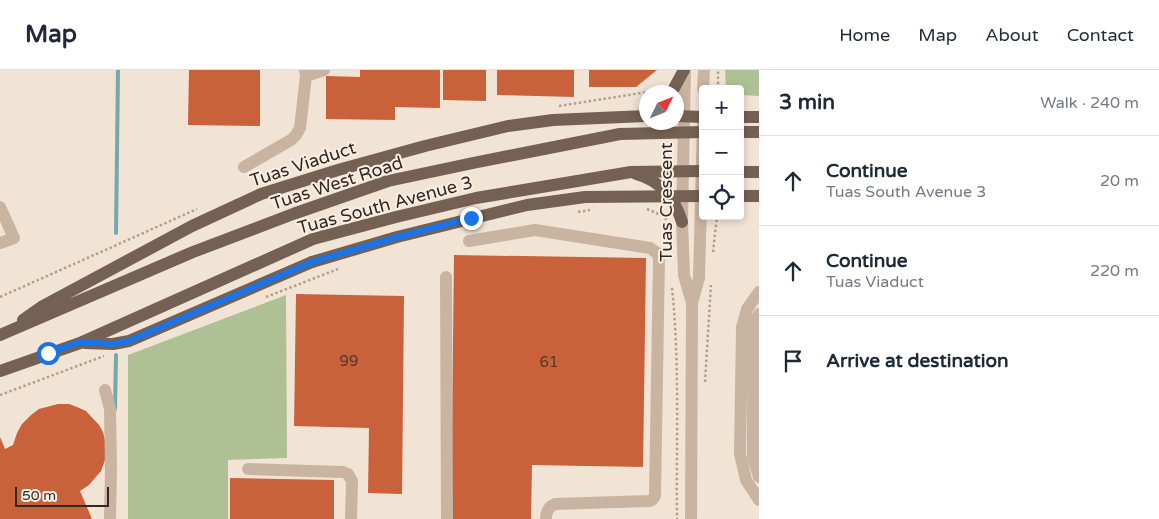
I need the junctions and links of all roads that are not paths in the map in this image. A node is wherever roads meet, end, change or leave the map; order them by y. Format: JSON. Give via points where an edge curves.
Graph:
{"nodes":[{"id":1,"x":324,"y":70,"type":"edge"},
{"id":2,"x":684,"y":70,"type":"edge"},
{"id":3,"x":704,"y":70,"type":"edge"},
{"id":4,"x":306,"y":73,"type":"edge"},
{"id":5,"x":676,"y":85,"type":"edge"},
{"id":6,"x":703,"y":85,"type":"edge"},
{"id":7,"x":684,"y":116,"type":"edge"},
{"id":8,"x":699,"y":117,"type":"edge"},
{"id":9,"x":744,"y":117,"type":"edge"},
{"id":10,"x":639,"y":118,"type":"edge"},
{"id":11,"x":759,"y":118,"type":"edge"},
{"id":12,"x":639,"y":123,"type":"edge"},
{"id":13,"x":684,"y":132,"type":"junction"},
{"id":14,"x":699,"y":132,"type":"edge"},
{"id":15,"x":744,"y":132,"type":"edge"},
{"id":16,"x":759,"y":132,"type":"edge"},
{"id":17,"x":620,"y":134,"type":"junction"},
{"id":18,"x":244,"y":167,"type":"dead end"},
{"id":19,"x":683,"y":170,"type":"junction"},
{"id":20,"x":699,"y":171,"type":"edge"},
{"id":21,"x":631,"y":172,"type":"junction"},
{"id":22,"x":744,"y":172,"type":"edge"},
{"id":23,"x":759,"y":172,"type":"edge"},
{"id":24,"x":702,"y":175,"type":"edge"},
{"id":25,"x":699,"y":196,"type":"edge"},
{"id":26,"x":744,"y":196,"type":"edge"},
{"id":27,"x":759,"y":196,"type":"edge"},
{"id":28,"x":0,"y":207,"type":"edge"},
{"id":29,"x":676,"y":224,"type":"junction"},
{"id":30,"x":469,"y":241,"type":"dead end"},
{"id":31,"x":0,"y":243,"type":"edge"},
{"id":32,"x":446,"y":277,"type":"dead end"},
{"id":33,"x":759,"y":292,"type":"edge"},
{"id":34,"x":692,"y":303,"type":"junction"},
{"id":35,"x":759,"y":314,"type":"edge"},
{"id":36,"x":0,"y":335,"type":"edge"},
{"id":37,"x":80,"y":342,"type":"junction"},
{"id":38,"x":0,"y":371,"type":"edge"},
{"id":39,"x":105,"y":390,"type":"dead end"},
{"id":40,"x":248,"y":469,"type":"dead end"},
{"id":41,"x":759,"y":478,"type":"edge"},
{"id":42,"x":759,"y":500,"type":"edge"},
{"id":43,"x":110,"y":519,"type":"edge"},
{"id":44,"x":351,"y":519,"type":"edge"},
{"id":45,"x":447,"y":519,"type":"edge"},
{"id":46,"x":546,"y":519,"type":"edge"},
{"id":47,"x":691,"y":519,"type":"edge"}],
"edges":[{"from":1,"to":4,"type":"street"},
{"from":2,"to":5,"type":"main road"},
{"from":2,"to":13,"type":"street","name":"Tuas Crescent"},
{"from":3,"to":6,"type":"street"},
{"from":4,"to":18,"type":"street","via":[[300,128],[296,135]]},
{"from":7,"to":8,"type":"main road","bridge":true},
{"from":9,"to":11,"type":"main road"},
{"from":10,"to":36,"type":"main road","name":"Tuas Viaduct","via":[[553,120],[508,126],[425,146],[261,194],[192,226],[43,306]]},
{"from":12,"to":17,"type":"main road"},
{"from":13,"to":14,"type":"main road","name":"Tuas West Road"},
{"from":13,"to":17,"type":"main road","name":"Tuas West Road"},
{"from":13,"to":19,"type":"street","name":"Tuas Crescent"},
{"from":15,"to":16,"type":"main road"},
{"from":17,"to":36,"type":"main road","name":"Tuas West Road","via":[[388,181],[193,252]]},
{"from":19,"to":20,"type":"main road"},
{"from":19,"to":21,"type":"main road","name":"Tuas South Avenue 3"},
{"from":19,"to":29,"type":"street","name":"Tuas Crescent"},
{"from":21,"to":29,"type":"main road","via":[[664,190],[675,205]]},
{"from":21,"to":37,"type":"main road","name":"Tuas South Avenue 3","via":[[476,198],[313,239]]},
{"from":22,"to":23,"type":"main road"},
{"from":24,"to":34,"type":"street","name":"Tuas Crescent","via":[[699,278]]},
{"from":25,"to":37,"type":"main road","bridge":true,"via":[[585,197],[499,211],[312,262],[129,341],[113,344]]},
{"from":26,"to":27,"type":"main road"},
{"from":28,"to":31,"type":"street","via":[[14,238]]},
{"from":29,"to":34,"type":"street","name":"Tuas Crescent"},
{"from":30,"to":46,"type":"street","via":[[535,230],[650,248],[659,258],[656,496],[648,501],[555,504],[547,510]]},
{"from":32,"to":45,"type":"street"},
{"from":33,"to":42,"type":"street","via":[[747,309],[742,327],[740,454],[746,480]]},
{"from":34,"to":47,"type":"street","name":"Tuas Crescent"},
{"from":35,"to":41,"type":"street","via":[[753,330],[753,457]]},
{"from":37,"to":38,"type":"main road","name":"Tuas South Avenue 3"},
{"from":39,"to":43,"type":"street","via":[[110,409]]},
{"from":40,"to":44,"type":"street","via":[[344,472],[352,481]]}]}
